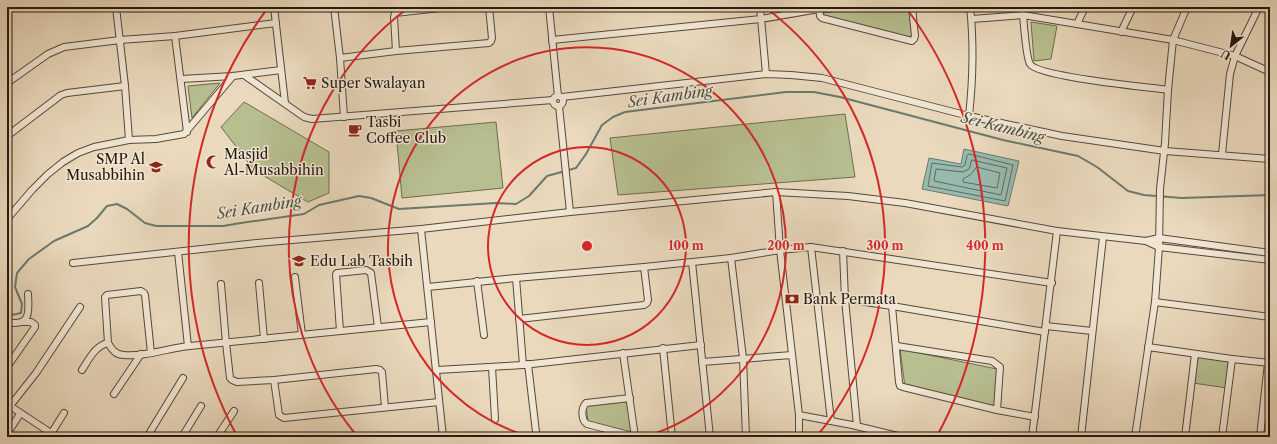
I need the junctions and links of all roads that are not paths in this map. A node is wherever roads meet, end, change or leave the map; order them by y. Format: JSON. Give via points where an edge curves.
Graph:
{"nodes":[{"id":1,"x":116,"y":7,"type":"edge"},
{"id":2,"x":274,"y":7,"type":"edge"},
{"id":3,"x":334,"y":7,"type":"edge"},
{"id":4,"x":449,"y":7,"type":"edge"},
{"id":5,"x":489,"y":7,"type":"edge"},
{"id":6,"x":549,"y":7,"type":"edge"},
{"id":7,"x":760,"y":7,"type":"edge"},
{"id":8,"x":857,"y":7,"type":"edge"},
{"id":9,"x":912,"y":7,"type":"edge"},
{"id":10,"x":970,"y":7,"type":"edge"},
{"id":11,"x":1084,"y":7,"type":"edge"},
{"id":12,"x":1133,"y":7,"type":"edge"},
{"id":13,"x":1187,"y":7,"type":"edge"},
{"id":14,"x":1259,"y":7,"type":"edge"},
{"id":15,"x":819,"y":8,"type":"edge"},
{"id":16,"x":1023,"y":15,"type":"junction"},
{"id":17,"x":761,"y":19,"type":"junction"},
{"id":18,"x":972,"y":19,"type":"junction"},
{"id":19,"x":276,"y":23,"type":"junction"},
{"id":20,"x":1077,"y":24,"type":"junction"},
{"id":21,"x":1121,"y":32,"type":"junction"},
{"id":22,"x":175,"y":36,"type":"junction"},
{"id":23,"x":120,"y":40,"type":"junction"},
{"id":24,"x":552,"y":40,"type":"junction"},
{"id":25,"x":1173,"y":40,"type":"junction"},
{"id":26,"x":396,"y":51,"type":"junction"},
{"id":27,"x":1235,"y":56,"type":"junction"},
{"id":28,"x":340,"y":58,"type":"junction"},
{"id":29,"x":281,"y":70,"type":"junction"},
{"id":30,"x":1270,"y":72,"type":"edge"},
{"id":31,"x":766,"y":74,"type":"junction"},
{"id":32,"x":244,"y":75,"type":"junction"},
{"id":33,"x":233,"y":76,"type":"junction"},
{"id":34,"x":181,"y":79,"type":"junction"},
{"id":35,"x":7,"y":83,"type":"edge"},
{"id":36,"x":125,"y":86,"type":"junction"},
{"id":37,"x":1168,"y":90,"type":"junction"},
{"id":38,"x":558,"y":98,"type":"junction"},
{"id":39,"x":285,"y":103,"type":"junction"},
{"id":40,"x":559,"y":106,"type":"junction"},
{"id":41,"x":969,"y":116,"type":"junction"},
{"id":42,"x":344,"y":117,"type":"junction"},
{"id":43,"x":187,"y":132,"type":"junction"},
{"id":44,"x":7,"y":136,"type":"edge"},
{"id":45,"x":129,"y":140,"type":"junction"},
{"id":46,"x":1165,"y":151,"type":"junction"},
{"id":47,"x":1222,"y":154,"type":"junction"},
{"id":48,"x":1270,"y":158,"type":"edge"},
{"id":49,"x":776,"y":192,"type":"junction"},
{"id":50,"x":570,"y":212,"type":"junction"},
{"id":51,"x":7,"y":219,"type":"edge"},
{"id":52,"x":421,"y":229,"type":"junction"},
{"id":53,"x":1057,"y":232,"type":"junction"},
{"id":54,"x":1103,"y":237,"type":"junction"},
{"id":55,"x":1159,"y":238,"type":"junction"},
{"id":56,"x":1146,"y":240,"type":"junction"},
{"id":57,"x":1159,"y":247,"type":"junction"},
{"id":58,"x":811,"y":248,"type":"junction"},
{"id":59,"x":1240,"y":249,"type":"junction"},
{"id":60,"x":780,"y":250,"type":"junction"},
{"id":61,"x":843,"y":251,"type":"junction"},
{"id":62,"x":178,"y":252,"type":"junction"},
{"id":63,"x":1270,"y":253,"type":"edge"},
{"id":64,"x":1239,"y":257,"type":"junction"},
{"id":65,"x":731,"y":258,"type":"junction"},
{"id":66,"x":1270,"y":260,"type":"edge"},
{"id":67,"x":692,"y":262,"type":"junction"},
{"id":68,"x":73,"y":263,"type":"dead end"},
{"id":69,"x":644,"y":268,"type":"junction"},
{"id":70,"x":295,"y":277,"type":"dead end"},
{"id":71,"x":516,"y":278,"type":"junction"},
{"id":72,"x":478,"y":281,"type":"junction"},
{"id":73,"x":259,"y":283,"type":"dead end"},
{"id":74,"x":1052,"y":283,"type":"junction"},
{"id":75,"x":221,"y":284,"type":"dead end"},
{"id":76,"x":428,"y":287,"type":"junction"},
{"id":77,"x":28,"y":294,"type":"dead end"},
{"id":78,"x":845,"y":299,"type":"junction"},
{"id":79,"x":1155,"y":302,"type":"junction"},
{"id":80,"x":892,"y":306,"type":"junction"},
{"id":81,"x":80,"y":307,"type":"dead end"},
{"id":82,"x":1270,"y":317,"type":"edge"},
{"id":83,"x":519,"y":319,"type":"junction"},
{"id":84,"x":7,"y":322,"type":"edge"},
{"id":85,"x":23,"y":322,"type":"junction"},
{"id":86,"x":431,"y":322,"type":"junction"},
{"id":87,"x":1046,"y":326,"type":"junction"},
{"id":88,"x":378,"y":327,"type":"junction"},
{"id":89,"x":340,"y":331,"type":"junction"},
{"id":90,"x":1092,"y":331,"type":"junction"},
{"id":91,"x":1045,"y":332,"type":"junction"},
{"id":92,"x":302,"y":335,"type":"junction"},
{"id":93,"x":484,"y":335,"type":"dead end"},
{"id":94,"x":264,"y":339,"type":"junction"},
{"id":95,"x":108,"y":343,"type":"junction"},
{"id":96,"x":226,"y":343,"type":"junction"},
{"id":97,"x":701,"y":344,"type":"junction"},
{"id":98,"x":188,"y":346,"type":"junction"},
{"id":99,"x":897,"y":346,"type":"junction"},
{"id":100,"x":1148,"y":347,"type":"junction"},
{"id":101,"x":663,"y":348,"type":"junction"},
{"id":102,"x":151,"y":353,"type":"junction"},
{"id":103,"x":624,"y":353,"type":"junction"},
{"id":104,"x":141,"y":354,"type":"junction"},
{"id":105,"x":1195,"y":354,"type":"junction"},
{"id":106,"x":792,"y":355,"type":"junction"},
{"id":107,"x":743,"y":358,"type":"junction"},
{"id":108,"x":1232,"y":359,"type":"junction"},
{"id":109,"x":702,"y":362,"type":"junction"},
{"id":110,"x":1269,"y":363,"type":"edge"},
{"id":111,"x":526,"y":364,"type":"junction"},
{"id":112,"x":7,"y":367,"type":"edge"},
{"id":113,"x":492,"y":367,"type":"junction"},
{"id":114,"x":82,"y":370,"type":"dead end"},
{"id":115,"x":437,"y":370,"type":"junction"},
{"id":116,"x":183,"y":378,"type":"dead end"},
{"id":117,"x":274,"y":380,"type":"junction"},
{"id":118,"x":114,"y":394,"type":"dead end"},
{"id":119,"x":630,"y":398,"type":"junction"},
{"id":120,"x":439,"y":402,"type":"junction"},
{"id":121,"x":9,"y":405,"type":"edge"},
{"id":122,"x":202,"y":406,"type":"dead end"},
{"id":123,"x":385,"y":407,"type":"junction"},
{"id":124,"x":997,"y":410,"type":"junction"},
{"id":125,"x":234,"y":411,"type":"dead end"},
{"id":126,"x":20,"y":414,"type":"junction"},
{"id":127,"x":64,"y":414,"type":"dead end"},
{"id":128,"x":799,"y":415,"type":"junction"},
{"id":129,"x":1035,"y":417,"type":"junction"},
{"id":130,"x":495,"y":419,"type":"dead end"},
{"id":131,"x":831,"y":421,"type":"junction"},
{"id":132,"x":857,"y":426,"type":"junction"},
{"id":133,"x":536,"y":432,"type":"dead end"},
{"id":134,"x":7,"y":434,"type":"edge"},
{"id":135,"x":52,"y":436,"type":"edge"},
{"id":136,"x":147,"y":437,"type":"edge"},
{"id":137,"x":182,"y":437,"type":"edge"},
{"id":138,"x":217,"y":437,"type":"edge"},
{"id":139,"x":444,"y":437,"type":"edge"},
{"id":140,"x":636,"y":437,"type":"edge"},
{"id":141,"x":672,"y":437,"type":"edge"},
{"id":142,"x":710,"y":437,"type":"edge"},
{"id":143,"x":746,"y":437,"type":"edge"},
{"id":144,"x":799,"y":437,"type":"edge"},
{"id":145,"x":902,"y":437,"type":"edge"},
{"id":146,"x":1032,"y":437,"type":"edge"},
{"id":147,"x":1081,"y":437,"type":"edge"},
{"id":148,"x":1135,"y":437,"type":"edge"},
{"id":149,"x":1185,"y":437,"type":"edge"},
{"id":150,"x":1222,"y":437,"type":"edge"},
{"id":151,"x":1260,"y":437,"type":"edge"}],
"edges":[{"from":1,"to":23,"type":"street"},
{"from":2,"to":19,"type":"street"},
{"from":3,"to":28,"type":"street"},
{"from":4,"to":26,"type":"street","via":[[395,13]]},
{"from":5,"to":26,"type":"street","via":[[492,38],[489,43]]},
{"from":6,"to":24,"type":"street"},
{"from":7,"to":17,"type":"street"},
{"from":8,"to":15,"type":"street"},
{"from":9,"to":15,"type":"street","via":[[915,36],[912,41],[822,18]]},
{"from":10,"to":18,"type":"street"},
{"from":11,"to":20,"type":"street"},
{"from":12,"to":21,"type":"street"},
{"from":13,"to":25,"type":"street"},
{"from":14,"to":27,"type":"street"},
{"from":15,"to":17,"type":"street"},
{"from":16,"to":18,"type":"street"},
{"from":16,"to":20,"type":"street"},
{"from":16,"to":37,"type":"street","via":[[1028,56],[1034,68],[1062,75]]},
{"from":17,"to":24,"type":"street"},
{"from":17,"to":31,"type":"street"},
{"from":18,"to":41,"type":"street","via":[[973,74]]},
{"from":19,"to":22,"type":"street"},
{"from":19,"to":29,"type":"street"},
{"from":20,"to":21,"type":"street"},
{"from":21,"to":25,"type":"street"},
{"from":22,"to":23,"type":"street"},
{"from":22,"to":34,"type":"street"},
{"from":23,"to":35,"type":"street","via":[[59,48]]},
{"from":23,"to":36,"type":"street"},
{"from":24,"to":38,"type":"street"},
{"from":25,"to":27,"type":"street"},
{"from":25,"to":37,"type":"street"},
{"from":26,"to":28,"type":"street"},
{"from":27,"to":30,"type":"street"},
{"from":27,"to":47,"type":"street","via":[[1230,74]]},
{"from":28,"to":42,"type":"street"},
{"from":29,"to":32,"type":"street"},
{"from":29,"to":39,"type":"street"},
{"from":31,"to":38,"type":"street"},
{"from":31,"to":41,"type":"street","via":[[822,78]]},
{"from":32,"to":33,"type":"street"},
{"from":32,"to":39,"type":"street"},
{"from":33,"to":34,"type":"street"},
{"from":33,"to":43,"type":"street"},
{"from":34,"to":43,"type":"street"},
{"from":36,"to":44,"type":"street","via":[[61,95]]},
{"from":36,"to":45,"type":"street"},
{"from":37,"to":46,"type":"street"},
{"from":38,"to":40,"type":"street","via":[[554,104]]},
{"from":38,"to":40,"type":"street","via":[[563,100],[563,104]]},
{"from":38,"to":42,"type":"street"},
{"from":39,"to":42,"type":"street","via":[[308,118]]},
{"from":40,"to":50,"type":"street"},
{"from":41,"to":46,"type":"street","via":[[1062,136]]},
{"from":43,"to":45,"type":"street","via":[[156,139]]},
{"from":45,"to":51,"type":"street","via":[[94,147],[63,162],[32,190]]},
{"from":46,"to":47,"type":"street"},
{"from":46,"to":55,"type":"street","via":[[1160,189]]},
{"from":47,"to":48,"type":"street"},
{"from":49,"to":50,"type":"street"},
{"from":49,"to":53,"type":"street","via":[[848,196],[905,203]]},
{"from":49,"to":60,"type":"street"},
{"from":50,"to":52,"type":"street"},
{"from":52,"to":62,"type":"street"},
{"from":52,"to":76,"type":"street"},
{"from":53,"to":54,"type":"street"},
{"from":53,"to":74,"type":"street"},
{"from":54,"to":56,"type":"street"},
{"from":54,"to":90,"type":"street"},
{"from":55,"to":56,"type":"street"},
{"from":55,"to":57,"type":"street"},
{"from":55,"to":59,"type":"street"},
{"from":56,"to":57,"type":"street"},
{"from":57,"to":64,"type":"street"},
{"from":57,"to":79,"type":"street"},
{"from":58,"to":60,"type":"street"},
{"from":58,"to":61,"type":"street"},
{"from":58,"to":131,"type":"street"},
{"from":59,"to":63,"type":"street"},
{"from":59,"to":64,"type":"street"},
{"from":60,"to":65,"type":"street"},
{"from":60,"to":106,"type":"street"},
{"from":61,"to":74,"type":"street"},
{"from":61,"to":78,"type":"street"},
{"from":62,"to":68,"type":"street"},
{"from":62,"to":98,"type":"street"},
{"from":64,"to":66,"type":"street"},
{"from":65,"to":67,"type":"street"},
{"from":65,"to":107,"type":"street"},
{"from":67,"to":69,"type":"street"},
{"from":67,"to":97,"type":"street"},
{"from":69,"to":71,"type":"street"},
{"from":69,"to":83,"type":"street","via":[[648,300],[644,305]]},
{"from":70,"to":92,"type":"street"},
{"from":71,"to":72,"type":"street"},
{"from":71,"to":83,"type":"street"},
{"from":72,"to":76,"type":"street"},
{"from":72,"to":93,"type":"street"},
{"from":73,"to":94,"type":"street"},
{"from":74,"to":87,"type":"street"},
{"from":75,"to":96,"type":"street"},
{"from":76,"to":86,"type":"street"},
{"from":77,"to":85,"type":"street","via":[[28,316]]},
{"from":78,"to":80,"type":"street"},
{"from":78,"to":132,"type":"street"},
{"from":79,"to":82,"type":"street"},
{"from":79,"to":100,"type":"street"},
{"from":80,"to":91,"type":"street"},
{"from":80,"to":99,"type":"street"},
{"from":81,"to":121,"type":"street","via":[[36,373]]},
{"from":83,"to":111,"type":"street"},
{"from":84,"to":85,"type":"street"},
{"from":85,"to":112,"type":"street","via":[[35,326]]},
{"from":86,"to":88,"type":"street"},
{"from":86,"to":115,"type":"street"},
{"from":87,"to":90,"type":"street"},
{"from":87,"to":91,"type":"street"},
{"from":88,"to":89,"type":"street"},
{"from":88,"to":89,"type":"street","via":[[371,272],[366,270],[337,273]]},
{"from":89,"to":92,"type":"street"},
{"from":90,"to":147,"type":"street"},
{"from":91,"to":129,"type":"street"},
{"from":92,"to":94,"type":"street"},
{"from":94,"to":96,"type":"street"},
{"from":95,"to":102,"type":"street","via":[[105,297],[141,291],[145,295]]},
{"from":95,"to":104,"type":"street","via":[[119,355]]},
{"from":95,"to":114,"type":"street","via":[[98,347]]},
{"from":96,"to":98,"type":"street"},
{"from":96,"to":117,"type":"street","via":[[232,380]]},
{"from":97,"to":101,"type":"street"},
{"from":97,"to":109,"type":"street"},
{"from":98,"to":102,"type":"street"},
{"from":99,"to":124,"type":"street","via":[[900,386]]},
{"from":99,"to":124,"type":"street","via":[[998,364],[1000,367]]},
{"from":100,"to":105,"type":"street"},
{"from":100,"to":148,"type":"street"},
{"from":101,"to":103,"type":"street"},
{"from":101,"to":141,"type":"street"},
{"from":102,"to":104,"type":"street"},
{"from":103,"to":111,"type":"street"},
{"from":103,"to":119,"type":"street"},
{"from":104,"to":118,"type":"street"},
{"from":105,"to":108,"type":"street"},
{"from":105,"to":149,"type":"street"},
{"from":106,"to":107,"type":"street"},
{"from":106,"to":128,"type":"street"},
{"from":107,"to":109,"type":"street"},
{"from":107,"to":143,"type":"street"},
{"from":108,"to":110,"type":"street"},
{"from":108,"to":150,"type":"street"},
{"from":109,"to":142,"type":"street"},
{"from":110,"to":151,"type":"street"},
{"from":111,"to":113,"type":"street"},
{"from":111,"to":133,"type":"street"},
{"from":113,"to":115,"type":"street"},
{"from":113,"to":130,"type":"street"},
{"from":115,"to":120,"type":"street"},
{"from":116,"to":136,"type":"street"},
{"from":117,"to":123,"type":"street","via":[[279,415],[282,417]]},
{"from":117,"to":123,"type":"street","via":[[378,369],[382,372]]},
{"from":119,"to":140,"type":"street"},
{"from":119,"to":140,"type":"street","via":[[586,403],[583,407],[583,416],[587,424]]},
{"from":120,"to":123,"type":"street"},
{"from":120,"to":139,"type":"street"},
{"from":121,"to":126,"type":"street"},
{"from":122,"to":137,"type":"street"},
{"from":124,"to":129,"type":"street"},
{"from":125,"to":138,"type":"street"},
{"from":126,"to":134,"type":"street"},
{"from":126,"to":135,"type":"street"},
{"from":127,"to":135,"type":"street"},
{"from":128,"to":131,"type":"street"},
{"from":128,"to":144,"type":"street"},
{"from":129,"to":146,"type":"street"},
{"from":131,"to":132,"type":"street"},
{"from":132,"to":145,"type":"street"}]}
